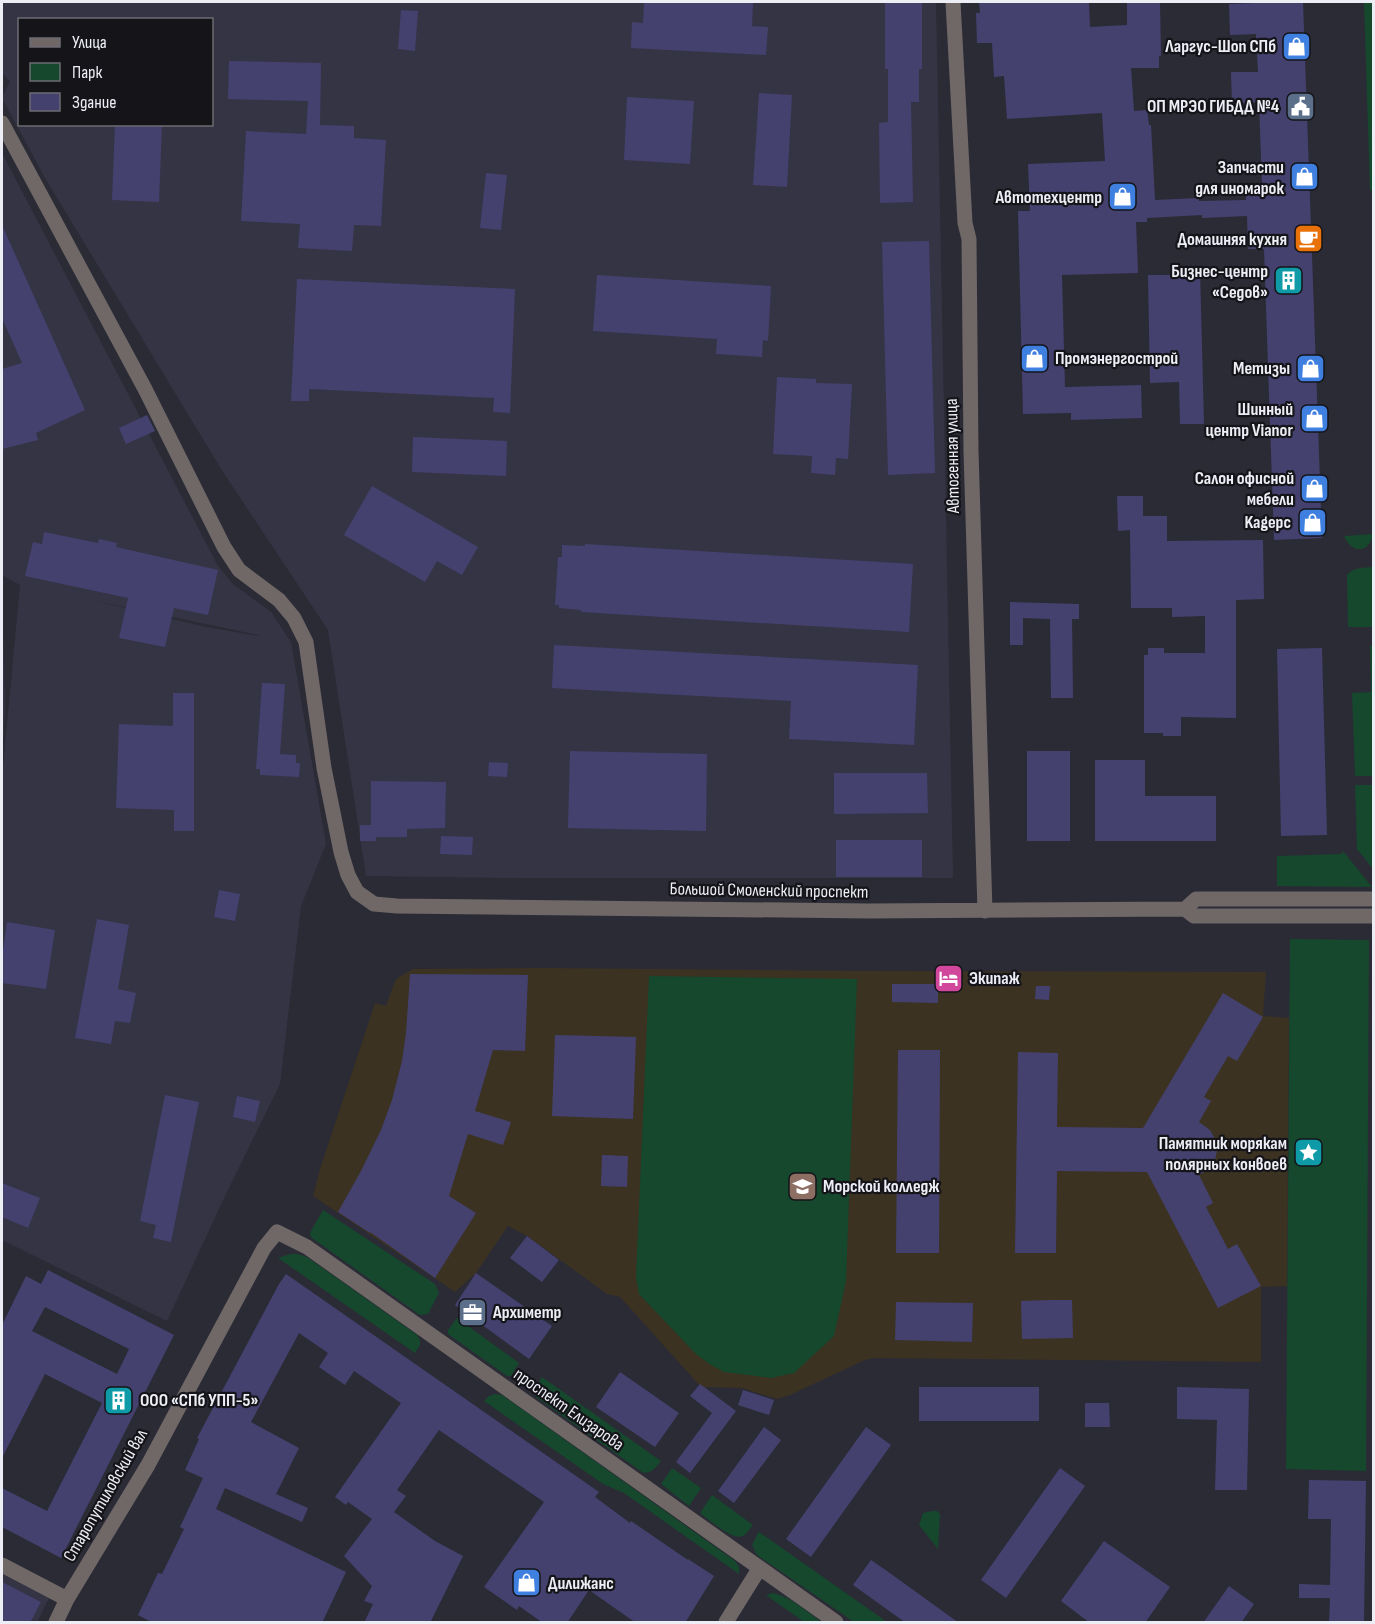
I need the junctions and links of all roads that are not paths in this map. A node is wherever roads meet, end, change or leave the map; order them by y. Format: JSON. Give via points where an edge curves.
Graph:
{"nodes":[{"id":1,"x":953,"y":2,"type":"edge"},
{"id":2,"x":2,"y":123,"type":"edge"},
{"id":3,"x":1374,"y":899,"type":"edge"},
{"id":4,"x":1185,"y":909,"type":"junction"},
{"id":5,"x":985,"y":910,"type":"junction"},
{"id":6,"x":1374,"y":916,"type":"edge"},
{"id":7,"x":277,"y":1232,"type":"joint"},
{"id":8,"x":2,"y":1565,"type":"edge"},
{"id":9,"x":759,"y":1569,"type":"junction"},
{"id":10,"x":67,"y":1599,"type":"junction"},
{"id":11,"x":56,"y":1623,"type":"edge"},
{"id":12,"x":726,"y":1623,"type":"edge"},
{"id":13,"x":836,"y":1623,"type":"edge"}],
"edges":[{"from":1,"to":5,"type":"street","name":"Автогенная улица","via":[[969,239],[971,451]]},
{"from":2,"to":5,"type":"street","name":"Большой Смоленский проспект","via":[[225,547],[239,570],[279,600],[306,642],[328,789],[341,852],[357,892],[374,904],[397,906]]},
{"from":3,"to":4,"type":"street","name":"Большой Смоленский проспект","via":[[1196,899]]},
{"from":4,"to":5,"type":"street","name":"Большой Смоленский проспект"},
{"from":4,"to":6,"type":"street","name":"Большой Смоленский проспект","via":[[1194,916]]},
{"from":7,"to":9,"type":"street","name":"проспект Елизарова","via":[[307,1247]]},
{"from":7,"to":10,"type":"street","name":"Старопутиловский вал","via":[[264,1248],[148,1465]]},
{"from":8,"to":10,"type":"street"},
{"from":9,"to":12,"type":"street"},
{"from":9,"to":13,"type":"street","name":"проспект Елизарова"},
{"from":10,"to":11,"type":"street","name":"Старопутиловский вал"}]}
